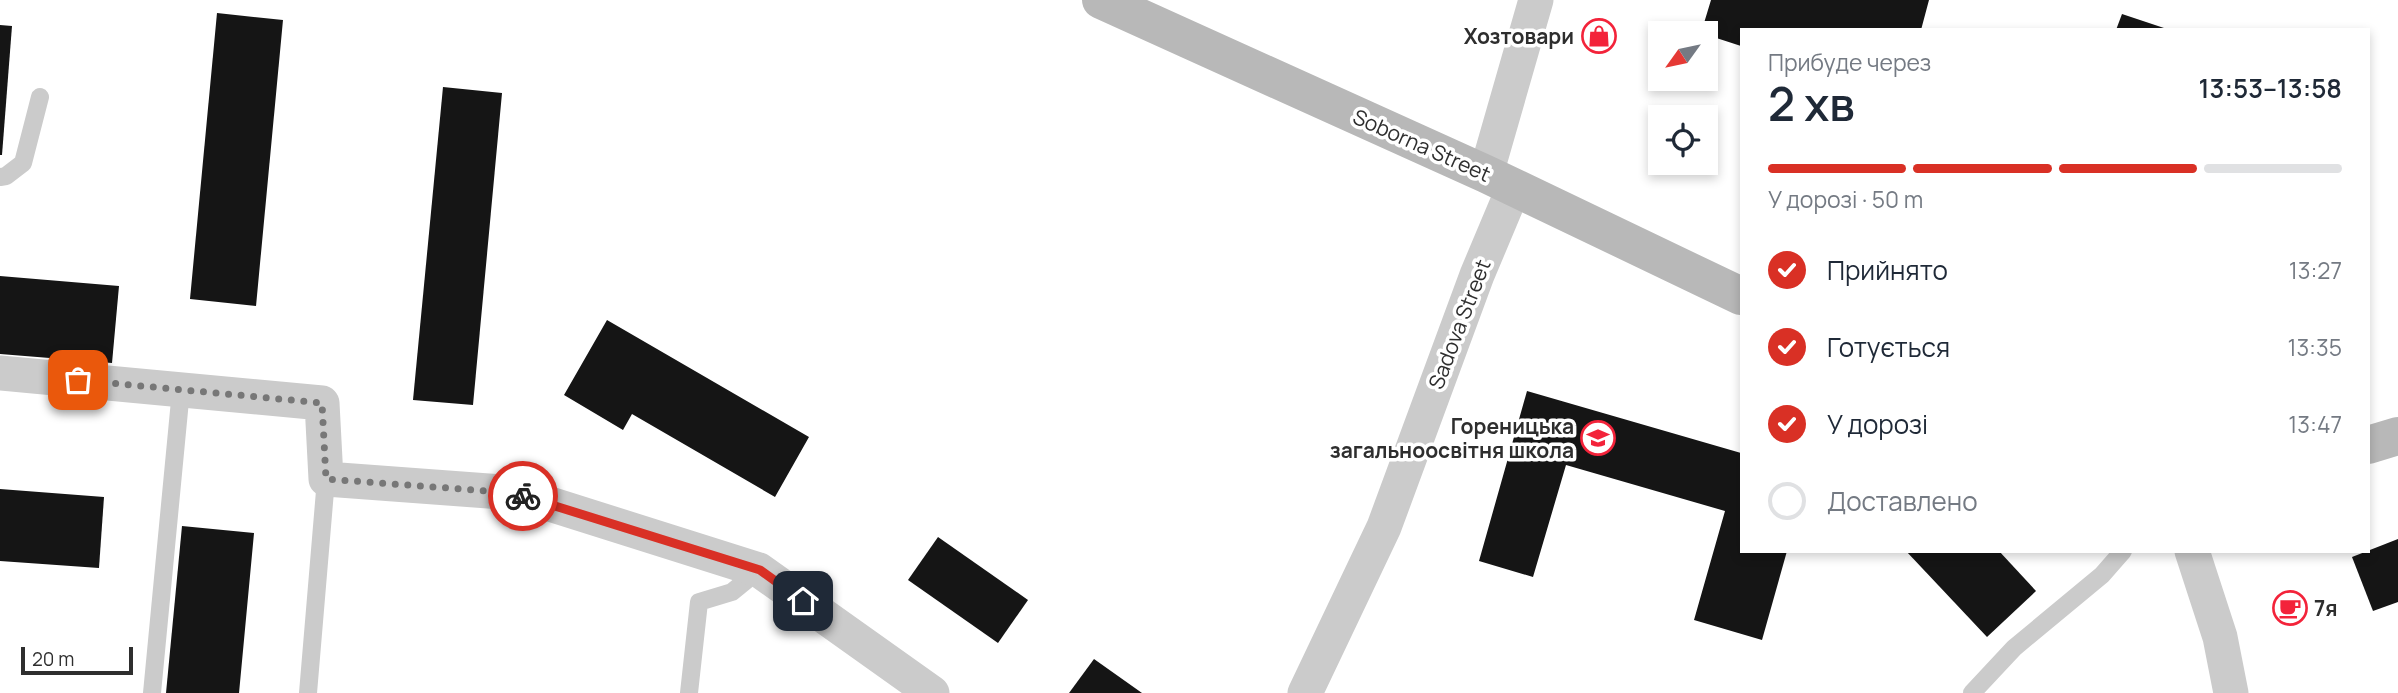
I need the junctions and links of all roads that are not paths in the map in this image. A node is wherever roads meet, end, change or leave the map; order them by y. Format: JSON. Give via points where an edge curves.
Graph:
{"nodes":[{"id":1,"x":1101,"y":0,"type":"edge"},
{"id":2,"x":1536,"y":0,"type":"edge"},
{"id":3,"x":40,"y":97,"type":"dead end"},
{"id":4,"x":0,"y":177,"type":"edge"},
{"id":5,"x":1500,"y":181,"type":"junction"},
{"id":6,"x":1740,"y":296,"type":"edge"},
{"id":7,"x":0,"y":373,"type":"edge"},
{"id":8,"x":181,"y":390,"type":"junction"},
{"id":9,"x":2398,"y":436,"type":"edge"},
{"id":10,"x":2370,"y":444,"type":"edge"},
{"id":11,"x":326,"y":479,"type":"junction"},
{"id":12,"x":2121,"y":553,"type":"edge"},
{"id":13,"x":2193,"y":553,"type":"edge"},
{"id":14,"x":760,"y":570,"type":"junction"},
{"id":15,"x":152,"y":693,"type":"edge"},
{"id":16,"x":308,"y":693,"type":"edge"},
{"id":17,"x":689,"y":693,"type":"edge"},
{"id":18,"x":932,"y":693,"type":"edge"},
{"id":19,"x":1305,"y":693,"type":"edge"},
{"id":20,"x":1972,"y":693,"type":"edge"},
{"id":21,"x":2231,"y":693,"type":"edge"}],
"edges":[{"from":1,"to":5,"type":"main road","name":"Soborna Street"},
{"from":2,"to":5,"type":"street","name":"Sadova Street"},
{"from":3,"to":4,"type":"lane","via":[[23,163]]},
{"from":5,"to":6,"type":"main road","name":"Soborna Street"},
{"from":5,"to":19,"type":"street","name":"Sadova Street","via":[[1477,275],[1384,527]]},
{"from":7,"to":8,"type":"street"},
{"from":8,"to":11,"type":"street","via":[[322,403]]},
{"from":8,"to":15,"type":"lane"},
{"from":9,"to":10,"type":"main road"},
{"from":11,"to":14,"type":"street","via":[[515,493]]},
{"from":11,"to":16,"type":"lane"},
{"from":12,"to":20,"type":"lane","via":[[2102,575],[2014,648]]},
{"from":13,"to":21,"type":"street","via":[[2220,637]]},
{"from":14,"to":17,"type":"lane","via":[[732,592],[699,602]]},
{"from":14,"to":18,"type":"street"}]}
